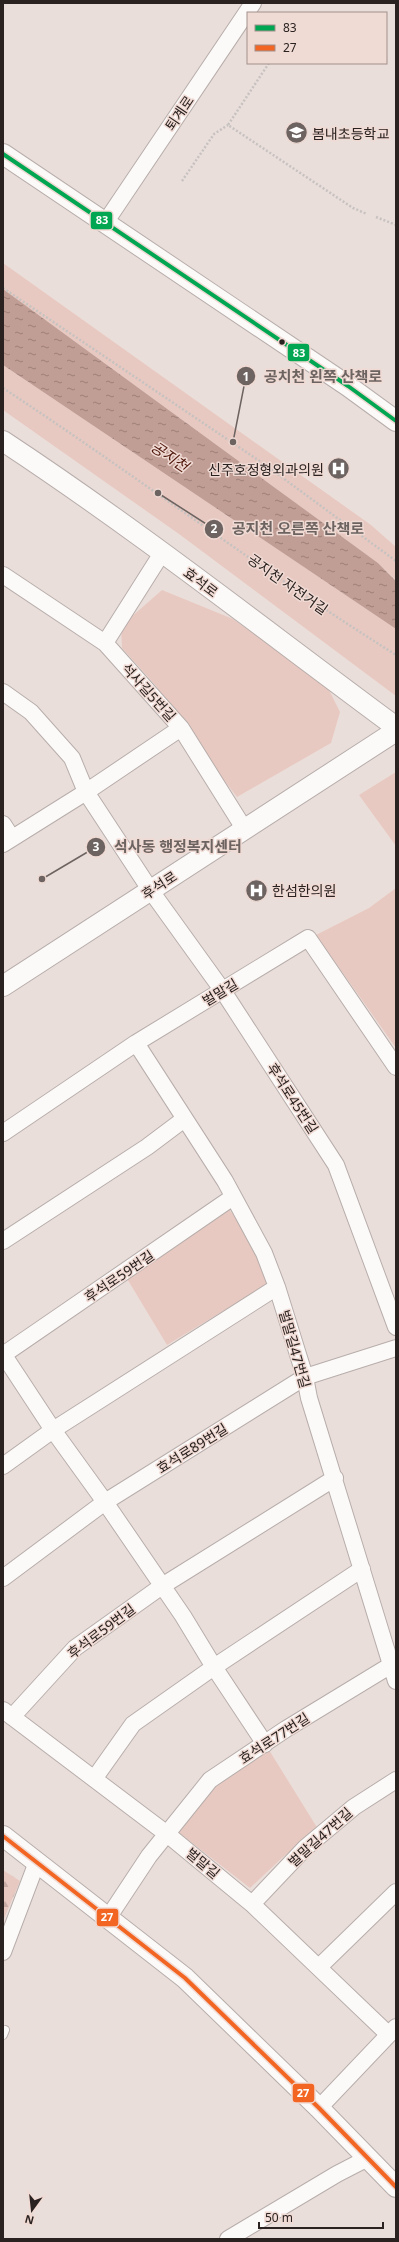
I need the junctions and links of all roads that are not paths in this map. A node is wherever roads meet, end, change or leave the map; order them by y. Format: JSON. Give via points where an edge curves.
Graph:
{"nodes":[{"id":1,"x":253,"y":3,"type":"edge"},
{"id":2,"x":3,"y":154,"type":"edge"},
{"id":3,"x":106,"y":223,"type":"junction"},
{"id":4,"x":396,"y":421,"type":"edge"},
{"id":5,"x":3,"y":441,"type":"edge"},
{"id":6,"x":162,"y":553,"type":"junction"},
{"id":7,"x":3,"y":575,"type":"edge"},
{"id":8,"x":105,"y":643,"type":"junction"},
{"id":9,"x":3,"y":692,"type":"edge"},
{"id":10,"x":396,"y":727,"type":"edge"},
{"id":11,"x":181,"y":728,"type":"junction"},
{"id":12,"x":396,"y":732,"type":"edge"},
{"id":13,"x":86,"y":792,"type":"junction"},
{"id":14,"x":3,"y":824,"type":"edge"},
{"id":15,"x":245,"y":830,"type":"junction"},
{"id":16,"x":8,"y":841,"type":"edge"},
{"id":17,"x":151,"y":891,"type":"junction"},
{"id":18,"x":3,"y":986,"type":"edge"},
{"id":19,"x":223,"y":990,"type":"junction"},
{"id":20,"x":136,"y":1043,"type":"junction"},
{"id":21,"x":396,"y":1067,"type":"edge"},
{"id":22,"x":183,"y":1120,"type":"junction"},
{"id":23,"x":3,"y":1133,"type":"edge"},
{"id":24,"x":233,"y":1197,"type":"junction"},
{"id":25,"x":3,"y":1241,"type":"edge"},
{"id":26,"x":277,"y":1287,"type":"junction"},
{"id":27,"x":396,"y":1327,"type":"edge"},
{"id":28,"x":396,"y":1348,"type":"edge"},
{"id":29,"x":3,"y":1354,"type":"edge"},
{"id":30,"x":305,"y":1377,"type":"junction"},
{"id":31,"x":53,"y":1430,"type":"junction"},
{"id":32,"x":3,"y":1466,"type":"edge"},
{"id":33,"x":335,"y":1478,"type":"junction"},
{"id":34,"x":105,"y":1502,"type":"junction"},
{"id":35,"x":362,"y":1569,"type":"junction"},
{"id":36,"x":3,"y":1578,"type":"edge"},
{"id":37,"x":162,"y":1586,"type":"junction"},
{"id":38,"x":393,"y":1663,"type":"edge"},
{"id":39,"x":214,"y":1667,"type":"junction"},
{"id":40,"x":396,"y":1681,"type":"edge"},
{"id":41,"x":8,"y":1713,"type":"edge"},
{"id":42,"x":265,"y":1744,"type":"junction"},
{"id":43,"x":94,"y":1779,"type":"junction"},
{"id":44,"x":396,"y":1780,"type":"edge"},
{"id":45,"x":167,"y":1834,"type":"junction"},
{"id":46,"x":3,"y":1836,"type":"edge"},
{"id":47,"x":37,"y":1862,"type":"junction"},
{"id":48,"x":396,"y":1892,"type":"edge"},
{"id":49,"x":252,"y":1904,"type":"junction"},
{"id":50,"x":108,"y":1918,"type":"junction"},
{"id":51,"x":3,"y":1952,"type":"edge"},
{"id":52,"x":319,"y":1967,"type":"junction"},
{"id":53,"x":392,"y":2031,"type":"edge"},
{"id":54,"x":319,"y":2108,"type":"junction"},
{"id":55,"x":368,"y":2158,"type":"junction"},
{"id":56,"x":396,"y":2187,"type":"edge"},
{"id":57,"x":228,"y":2239,"type":"edge"}],
"edges":[{"from":1,"to":3,"type":"street","name":"퇴계로"},
{"from":2,"to":3,"type":"street"},
{"from":3,"to":4,"type":"street"},
{"from":5,"to":6,"type":"street","name":"효석로"},
{"from":6,"to":8,"type":"street"},
{"from":6,"to":10,"type":"street","name":"효석로"},
{"from":7,"to":8,"type":"street","name":"석사길5번길"},
{"from":8,"to":11,"type":"street","name":"석사길5번길"},
{"from":9,"to":13,"type":"street","name":"후석로45번길","via":[[31,712],[72,758]]},
{"from":11,"to":13,"type":"street","name":"석사길5번길"},
{"from":11,"to":15,"type":"street"},
{"from":12,"to":15,"type":"street","name":"후석로"},
{"from":13,"to":16,"type":"street","name":"석사길5번길"},
{"from":13,"to":17,"type":"street","name":"후석로45번길"},
{"from":14,"to":16,"type":"street"},
{"from":15,"to":17,"type":"street","name":"후석로"},
{"from":17,"to":18,"type":"street","name":"후석로"},
{"from":17,"to":19,"type":"street","name":"후석로45번길"},
{"from":19,"to":20,"type":"street","name":"벌말길"},
{"from":19,"to":21,"type":"street","name":"벌말길","via":[[308,938]]},
{"from":19,"to":27,"type":"street","name":"후석로45번길","via":[[336,1165]]},
{"from":20,"to":22,"type":"street","name":"벌말길47번길"},
{"from":20,"to":23,"type":"street","name":"벌말길"},
{"from":22,"to":24,"type":"street","name":"벌말길47번길"},
{"from":22,"to":25,"type":"street","via":[[147,1147]]},
{"from":24,"to":26,"type":"street","name":"벌말길47번길","via":[[264,1253]]},
{"from":24,"to":29,"type":"street","name":"후석로59번길"},
{"from":26,"to":30,"type":"street","name":"벌말길47번길"},
{"from":26,"to":31,"type":"street"},
{"from":28,"to":30,"type":"street","name":"효석로89번길"},
{"from":29,"to":31,"type":"street","name":"후석로59번길"},
{"from":30,"to":33,"type":"street","name":"벌말길47번길","via":[[309,1398]]},
{"from":30,"to":34,"type":"street","name":"효석로89번길"},
{"from":31,"to":32,"type":"street"},
{"from":31,"to":34,"type":"street","name":"후석로59번길"},
{"from":33,"to":35,"type":"street","name":"벌말길47번길"},
{"from":33,"to":37,"type":"street","name":"후석로59번길"},
{"from":34,"to":36,"type":"street","name":"효석로89번길"},
{"from":34,"to":37,"type":"street","name":"후석로59번길"},
{"from":35,"to":38,"type":"street","name":"벌말길47번길"},
{"from":35,"to":39,"type":"street"},
{"from":37,"to":39,"type":"street","name":"후석로59번길"},
{"from":37,"to":41,"type":"street","name":"후석로59번길","via":[[75,1648]]},
{"from":38,"to":40,"type":"street","name":"벌말길47번길"},
{"from":38,"to":42,"type":"street","name":"효석로77번길"},
{"from":39,"to":42,"type":"street","name":"후석로59번길"},
{"from":39,"to":43,"type":"street","via":[[133,1724]]},
{"from":41,"to":43,"type":"street","name":"벌말길"},
{"from":42,"to":45,"type":"street","name":"효석로77번길","via":[[210,1780]]},
{"from":43,"to":45,"type":"street","name":"벌말길"},
{"from":44,"to":49,"type":"street","name":"벌말길47번길","via":[[354,1807],[305,1848]]},
{"from":45,"to":49,"type":"street","name":"벌말길"},
{"from":45,"to":50,"type":"street","name":"효석로77번길"},
{"from":46,"to":47,"type":"street"},
{"from":47,"to":50,"type":"street"},
{"from":47,"to":51,"type":"street"},
{"from":48,"to":52,"type":"street"},
{"from":49,"to":52,"type":"street","name":"벌말길"},
{"from":50,"to":54,"type":"street","via":[[185,1978]]},
{"from":52,"to":53,"type":"street","name":"벌말길"},
{"from":53,"to":54,"type":"street"},
{"from":54,"to":55,"type":"street"},
{"from":55,"to":56,"type":"street"},
{"from":55,"to":57,"type":"street"}]}
